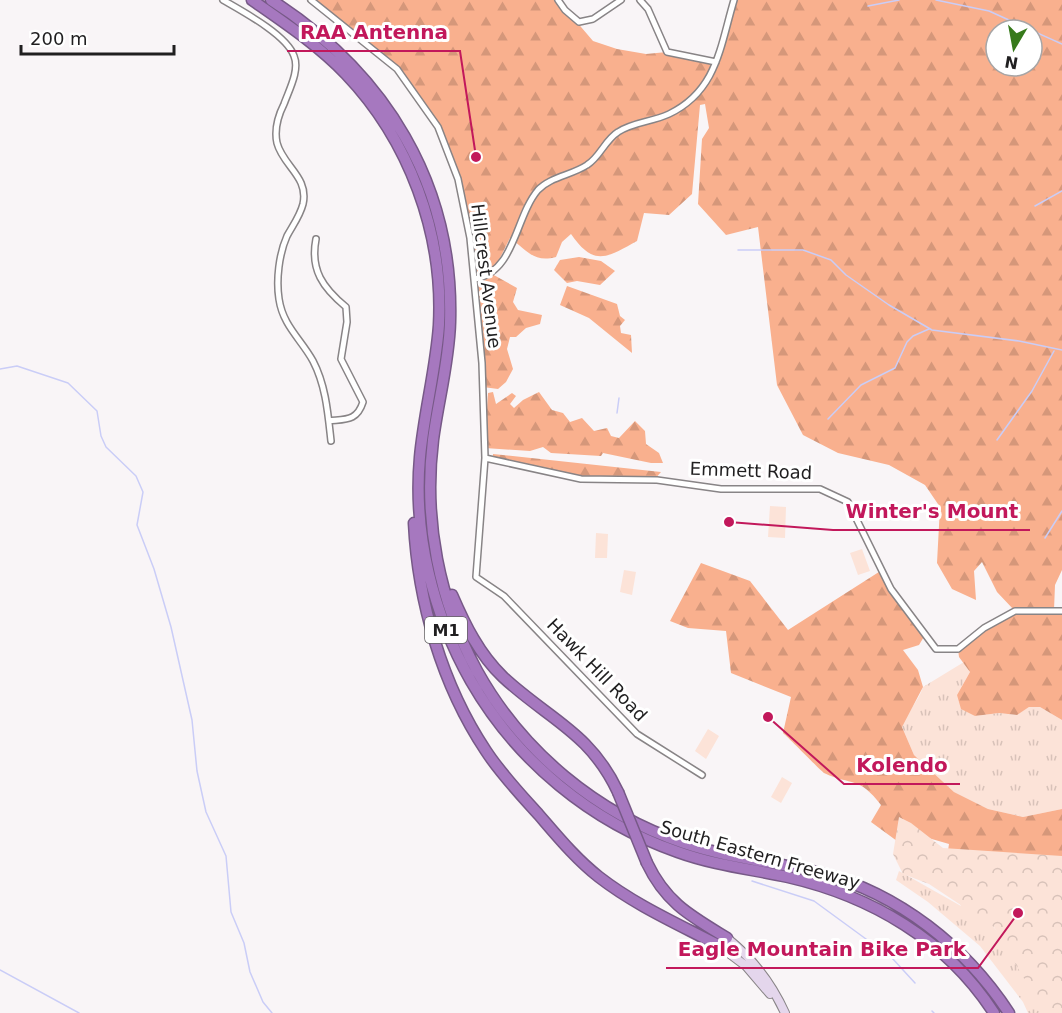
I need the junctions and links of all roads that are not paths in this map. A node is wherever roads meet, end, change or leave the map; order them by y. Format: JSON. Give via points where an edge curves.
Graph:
{"nodes":[{"id":1,"x":223,"y":0,"type":"edge"},
{"id":2,"x":271,"y":0,"type":"edge"},
{"id":3,"x":311,"y":0,"type":"edge"},
{"id":4,"x":558,"y":0,"type":"edge"},
{"id":5,"x":621,"y":0,"type":"edge"},
{"id":6,"x":639,"y":0,"type":"edge"},
{"id":7,"x":734,"y":0,"type":"edge"},
{"id":8,"x":254,"y":1,"type":"edge"},
{"id":9,"x":716,"y":62,"type":"junction"},
{"id":10,"x":316,"y":239,"type":"dead end"},
{"id":11,"x":475,"y":279,"type":"junction"},
{"id":12,"x":436,"y":351,"type":"junction"},
{"id":13,"x":328,"y":421,"type":"junction"},
{"id":14,"x":331,"y":441,"type":"dead end"},
{"id":15,"x":485,"y":458,"type":"junction"},
{"id":16,"x":430,"y":517,"type":"junction"},
{"id":17,"x":476,"y":577,"type":"joint"},
{"id":18,"x":1062,"y":610,"type":"edge"},
{"id":19,"x":702,"y":776,"type":"dead end"},
{"id":20,"x":723,"y":942,"type":"junction"},
{"id":21,"x":783,"y":1013,"type":"edge"},
{"id":22,"x":994,"y":1013,"type":"edge"},
{"id":23,"x":1009,"y":1013,"type":"edge"}],
"edges":[{"from":1,"to":13,"type":"street","via":[[272,32],[295,56],[295,72],[276,128],[277,144],[303,188],[303,202],[281,256],[278,291],[286,324],[318,372]]},
{"from":2,"to":16,"type":"highway","name":"South Eastern Freeway","number":"M1","via":[[328,42],[372,87],[408,141],[438,216],[448,272],[450,325],[430,464]]},
{"from":3,"to":11,"type":"street","name":"Hillcrest Avenue","via":[[397,69],[435,123],[458,179]]},
{"from":4,"to":5,"type":"street","via":[[579,22],[593,19]]},
{"from":6,"to":9,"type":"street","via":[[648,9],[668,52]]},
{"from":7,"to":9,"type":"street"},
{"from":8,"to":12,"type":"highway","name":"South Eastern Freeway","number":"M1","via":[[303,35],[345,72],[380,115],[406,162],[433,242],[439,296]]},
{"from":9,"to":11,"type":"street","via":[[710,79],[693,99],[661,117],[615,134],[588,165],[538,191],[499,266],[488,277]]},
{"from":10,"to":13,"type":"street","via":[[315,262],[320,281],[346,307],[341,359],[363,402],[359,413],[351,419]]},
{"from":11,"to":15,"type":"street","name":"Hillcrest Avenue"},
{"from":12,"to":20,"type":"highway","via":[[417,441],[415,538],[431,628],[466,717],[495,763],[581,861],[648,909]]},
{"from":12,"to":22,"type":"highway","name":"South Eastern Freeway","number":"M1","via":[[420,460],[420,515],[428,568],[452,643],[504,730],[561,787],[628,831],[705,860],[837,891],[887,914],[911,928],[953,963]]},
{"from":13,"to":14,"type":"street"},
{"from":15,"to":17,"type":"street","name":"Hillcrest Avenue"},
{"from":15,"to":18,"type":"street","name":"Emmett Road","via":[[581,479],[657,480],[721,489],[822,490],[848,502],[891,589],[936,649],[958,649],[984,628],[1015,611]]},
{"from":16,"to":20,"type":"highway","number":"M1","bridge":true,"via":[[452,595],[473,639],[501,675],[587,744],[606,767],[659,886]]},
{"from":16,"to":23,"type":"highway","name":"South Eastern Freeway","number":"M1","via":[[446,597],[478,673],[525,739],[564,777],[622,816],[682,843],[824,874],[874,893],[943,938],[982,976]]},
{"from":17,"to":19,"type":"street","name":"Hawk Hill Road","via":[[504,596],[637,734]]},
{"from":20,"to":21,"type":"main road"}]}
